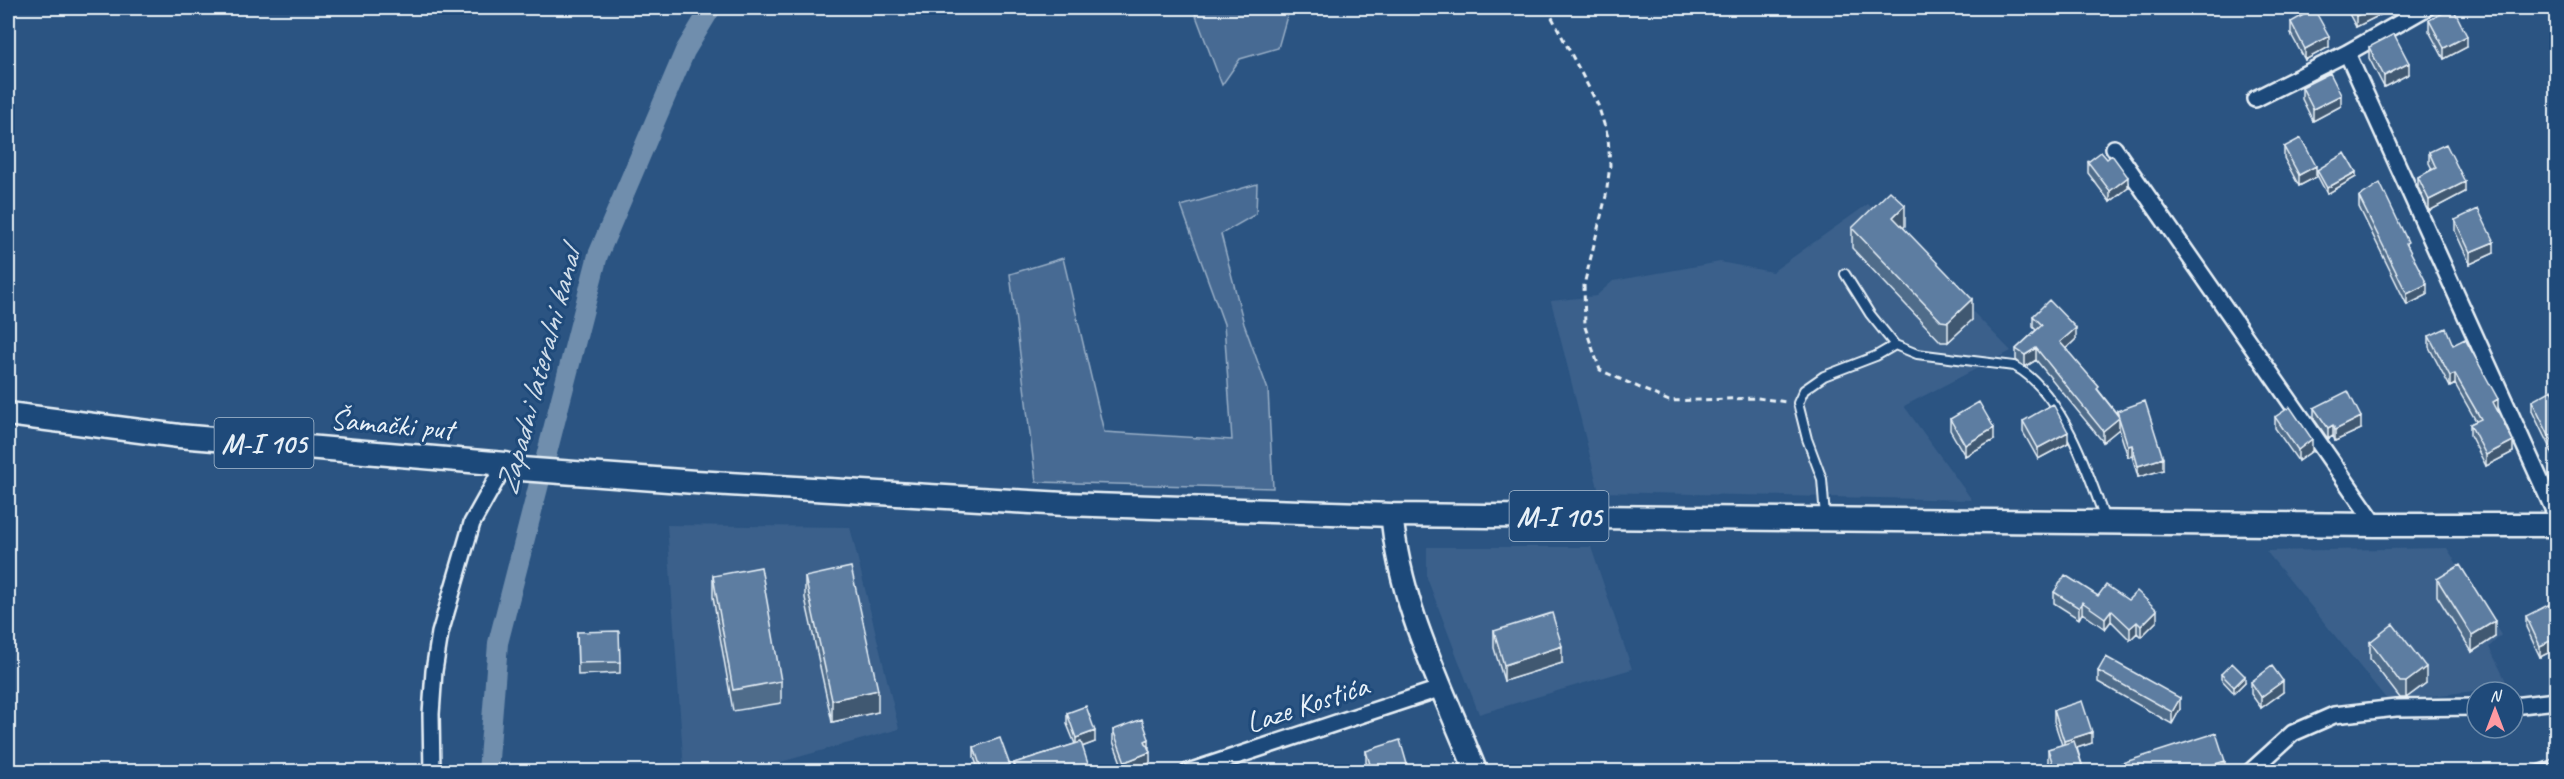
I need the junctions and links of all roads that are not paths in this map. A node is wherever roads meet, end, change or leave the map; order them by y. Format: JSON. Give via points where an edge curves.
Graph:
{"nodes":[{"id":1,"x":2426,"y":8,"type":"edge"},
{"id":2,"x":2347,"y":53,"type":"junction"},
{"id":3,"x":2255,"y":99,"type":"dead end"},
{"id":4,"x":2114,"y":147,"type":"dead end"},
{"id":5,"x":1845,"y":274,"type":"dead end"},
{"id":6,"x":1895,"y":345,"type":"junction"},
{"id":7,"x":8,"y":414,"type":"edge"},
{"id":8,"x":513,"y":466,"type":"junction"},
{"id":9,"x":1392,"y":515,"type":"junction"},
{"id":10,"x":2556,"y":515,"type":"edge"},
{"id":11,"x":1825,"y":518,"type":"junction"},
{"id":12,"x":2106,"y":522,"type":"junction"},
{"id":13,"x":2376,"y":525,"type":"junction"},
{"id":14,"x":2556,"y":525,"type":"edge"},
{"id":15,"x":1442,"y":688,"type":"junction"},
{"id":16,"x":2556,"y":701,"type":"edge"},
{"id":17,"x":2525,"y":705,"type":"edge"},
{"id":18,"x":2465,"y":707,"type":"edge"},
{"id":19,"x":432,"y":771,"type":"edge"},
{"id":20,"x":1188,"y":771,"type":"edge"},
{"id":21,"x":1476,"y":771,"type":"edge"},
{"id":22,"x":2250,"y":771,"type":"edge"}],
"edges":[{"from":1,"to":2,"type":"street"},
{"from":2,"to":3,"type":"street"},
{"from":2,"to":10,"type":"street"},
{"from":4,"to":13,"type":"street"},
{"from":5,"to":6,"type":"lane"},
{"from":6,"to":11,"type":"lane","via":[[1824,376],[1804,390],[1798,403],[1822,479]]},
{"from":6,"to":12,"type":"lane","via":[[1917,354],[2014,366],[2026,372],[2066,424]]},
{"from":7,"to":8,"type":"main road","name":"Šamački put","number":"M-I 105","via":[[178,436]]},
{"from":8,"to":9,"type":"main road","number":"M-I 105","via":[[695,482],[1064,504]]},
{"from":8,"to":19,"type":"street","via":[[472,524],[440,633],[431,714]]},
{"from":9,"to":11,"type":"main road","number":"M-I 105"},
{"from":9,"to":15,"type":"street","via":[[1399,570]]},
{"from":11,"to":12,"type":"main road","number":"M-I 105"},
{"from":12,"to":13,"type":"main road","number":"M-I 105"},
{"from":13,"to":14,"type":"main road","number":"M-I 105"},
{"from":15,"to":20,"type":"street","name":"Laze Kostića"},
{"from":15,"to":21,"type":"street"},
{"from":16,"to":17,"type":"street"},
{"from":18,"to":22,"type":"street","via":[[2396,708],[2334,715],[2293,733]]}]}
